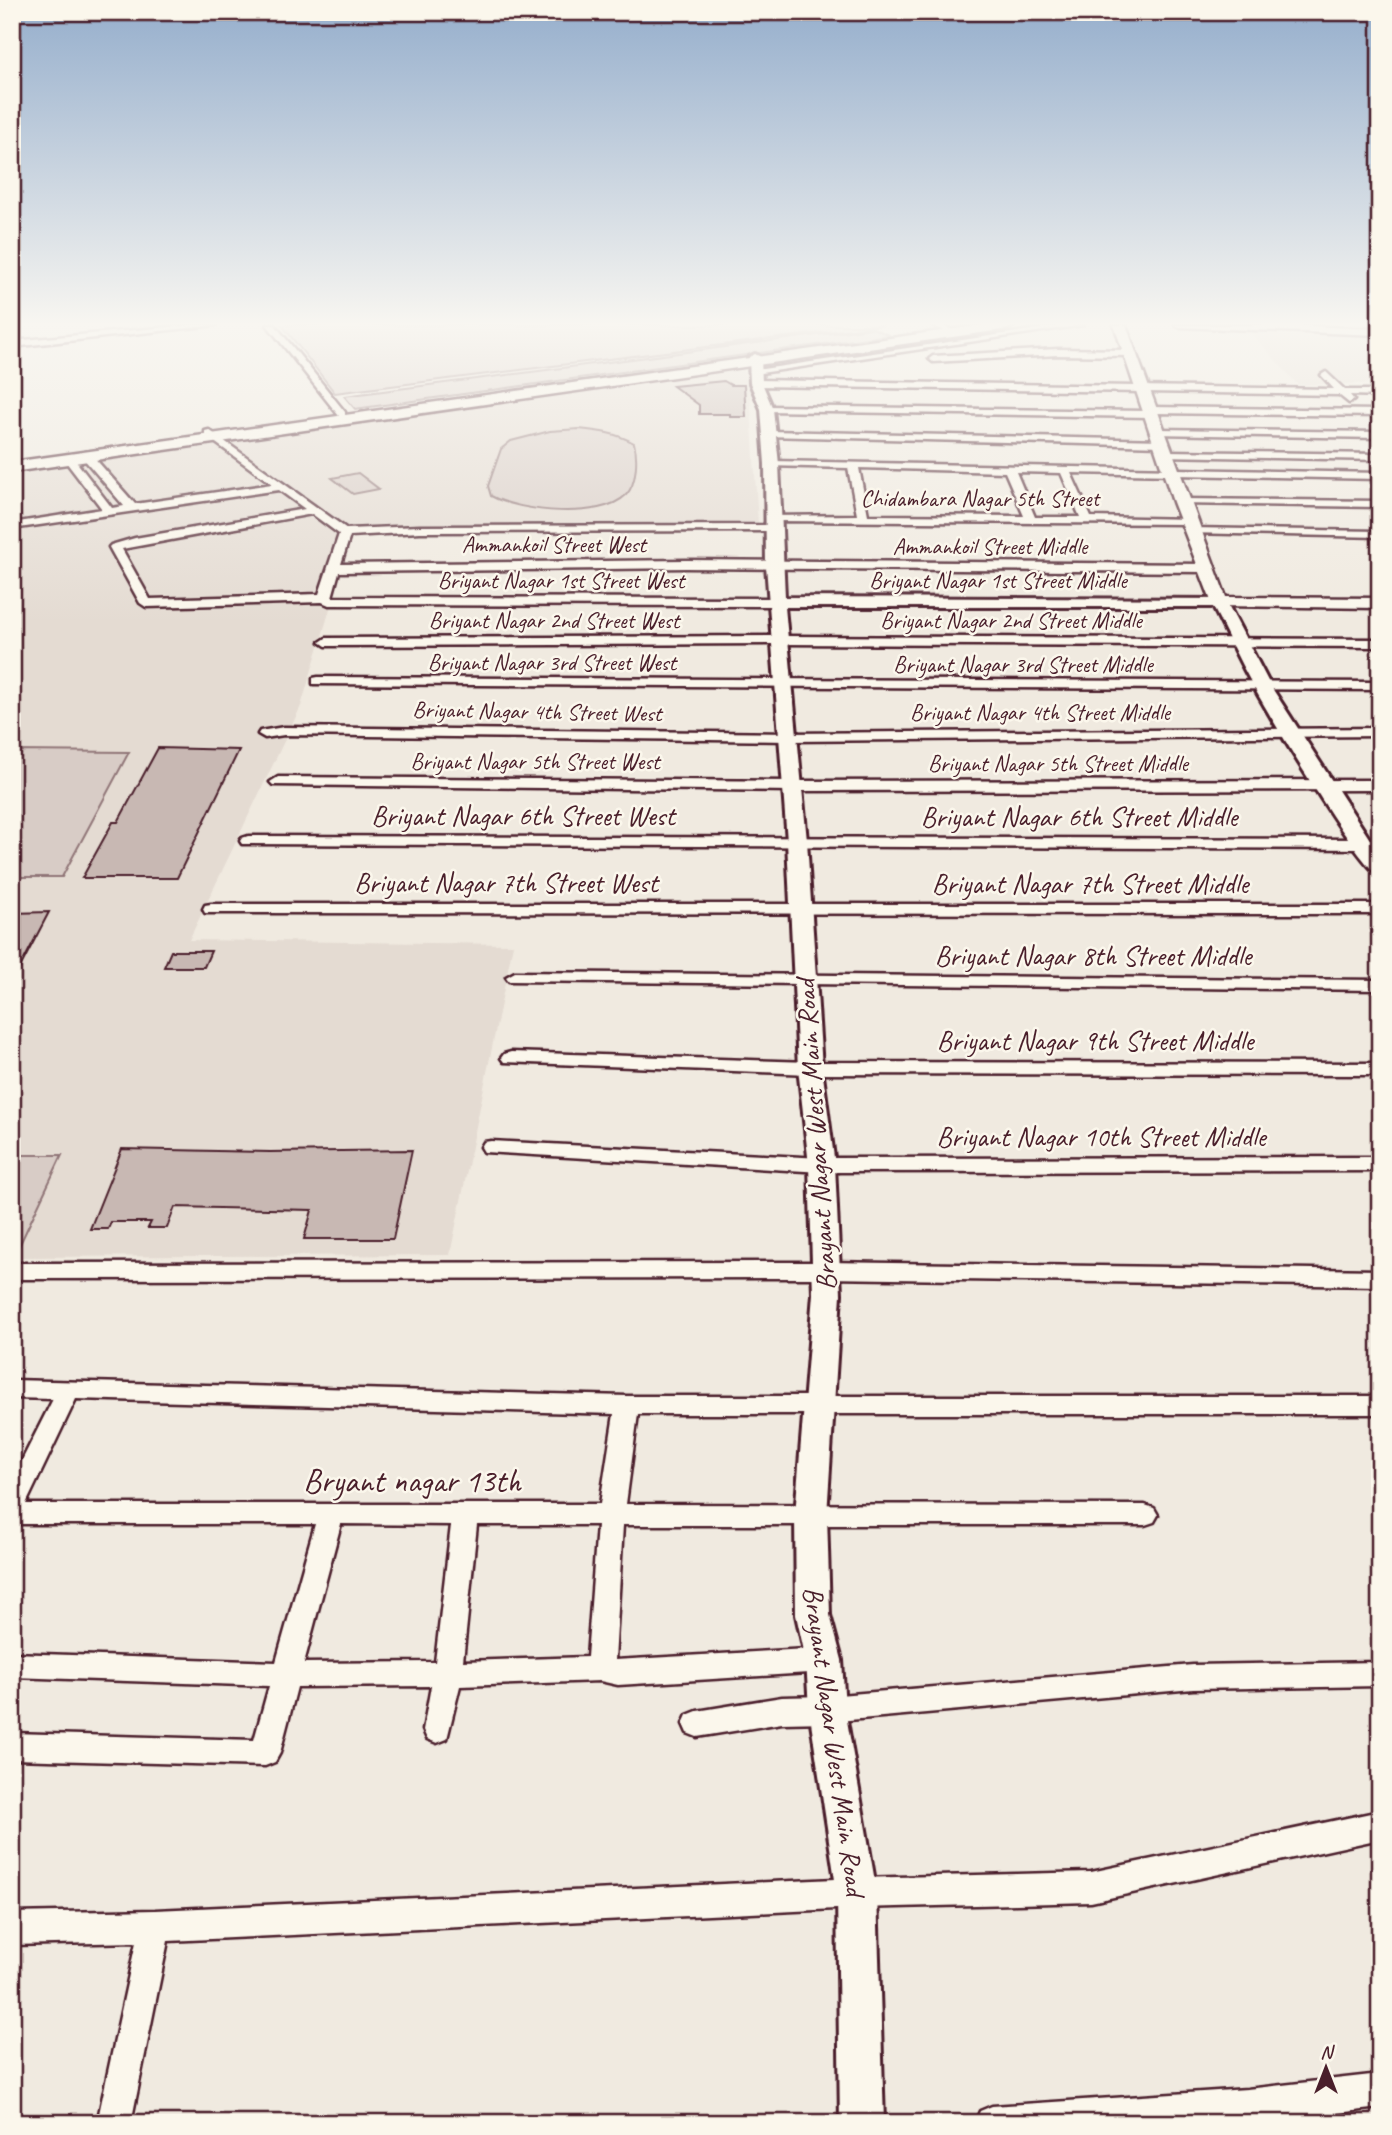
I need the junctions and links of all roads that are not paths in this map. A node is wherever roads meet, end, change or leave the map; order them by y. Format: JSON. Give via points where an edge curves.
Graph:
{"nodes":[{"id":1,"x":276,"y":425,"type":"edge"},
{"id":2,"x":296,"y":425,"type":"edge"},
{"id":3,"x":768,"y":425,"type":"edge"},
{"id":4,"x":808,"y":425,"type":"edge"},
{"id":5,"x":808,"y":425,"type":"edge"},
{"id":6,"x":952,"y":425,"type":"edge"},
{"id":7,"x":1056,"y":425,"type":"edge"},
{"id":8,"x":1155,"y":425,"type":"edge"},
{"id":9,"x":212,"y":435,"type":"junction"},
{"id":10,"x":1379,"y":436,"type":"edge"},
{"id":11,"x":955,"y":438,"type":"junction"},
{"id":12,"x":1162,"y":443,"type":"junction"},
{"id":13,"x":87,"y":456,"type":"junction"},
{"id":14,"x":1380,"y":457,"type":"edge"},
{"id":15,"x":68,"y":458,"type":"junction"},
{"id":16,"x":12,"y":464,"type":"edge"},
{"id":17,"x":772,"y":464,"type":"junction"},
{"id":18,"x":853,"y":465,"type":"junction"},
{"id":19,"x":1009,"y":468,"type":"junction"},
{"id":20,"x":1064,"y":470,"type":"junction"},
{"id":21,"x":1173,"y":475,"type":"junction"},
{"id":22,"x":1380,"y":476,"type":"edge"},
{"id":23,"x":282,"y":486,"type":"junction"},
{"id":24,"x":1181,"y":502,"type":"junction"},
{"id":25,"x":1380,"y":504,"type":"edge"},
{"id":26,"x":132,"y":508,"type":"junction"},
{"id":27,"x":316,"y":510,"type":"junction"},
{"id":28,"x":110,"y":512,"type":"junction"},
{"id":29,"x":863,"y":519,"type":"junction"},
{"id":30,"x":1031,"y":520,"type":"junction"},
{"id":31,"x":1087,"y":520,"type":"junction"},
{"id":32,"x":773,"y":523,"type":"junction"},
{"id":33,"x":12,"y":526,"type":"edge"},
{"id":34,"x":1189,"y":526,"type":"junction"},
{"id":35,"x":345,"y":533,"type":"junction"},
{"id":36,"x":1380,"y":534,"type":"edge"},
{"id":37,"x":774,"y":565,"type":"junction"},
{"id":38,"x":335,"y":568,"type":"junction"},
{"id":39,"x":1206,"y":568,"type":"junction"},
{"id":40,"x":324,"y":598,"type":"junction"},
{"id":41,"x":777,"y":602,"type":"junction"},
{"id":42,"x":1219,"y":603,"type":"junction"},
{"id":43,"x":1380,"y":603,"type":"edge"},
{"id":44,"x":782,"y":640,"type":"junction"},
{"id":45,"x":326,"y":642,"type":"dead end"},
{"id":46,"x":1240,"y":642,"type":"junction"},
{"id":47,"x":1380,"y":643,"type":"edge"},
{"id":48,"x":318,"y":681,"type":"dead end"},
{"id":49,"x":785,"y":685,"type":"junction"},
{"id":50,"x":1261,"y":685,"type":"junction"},
{"id":51,"x":1380,"y":686,"type":"edge"},
{"id":52,"x":1291,"y":733,"type":"junction"},
{"id":53,"x":1380,"y":733,"type":"edge"},
{"id":54,"x":265,"y":734,"type":"dead end"},
{"id":55,"x":789,"y":737,"type":"junction"},
{"id":56,"x":278,"y":782,"type":"dead end"},
{"id":57,"x":1324,"y":785,"type":"junction"},
{"id":58,"x":1380,"y":785,"type":"edge"},
{"id":59,"x":792,"y":786,"type":"junction"},
{"id":60,"x":248,"y":841,"type":"dead end"},
{"id":61,"x":797,"y":841,"type":"junction"},
{"id":62,"x":1370,"y":844,"type":"edge"},
{"id":63,"x":1380,"y":869,"type":"edge"},
{"id":64,"x":211,"y":909,"type":"dead end"},
{"id":65,"x":800,"y":909,"type":"junction"},
{"id":66,"x":1380,"y":909,"type":"edge"},
{"id":67,"x":515,"y":977,"type":"dead end"},
{"id":68,"x":805,"y":981,"type":"junction"},
{"id":69,"x":1380,"y":985,"type":"edge"},
{"id":70,"x":512,"y":1058,"type":"dead end"},
{"id":71,"x":810,"y":1068,"type":"junction"},
{"id":72,"x":1380,"y":1069,"type":"edge"},
{"id":73,"x":491,"y":1147,"type":"dead end"},
{"id":74,"x":1380,"y":1164,"type":"edge"},
{"id":75,"x":822,"y":1165,"type":"junction"},
{"id":76,"x":825,"y":1270,"type":"junction"},
{"id":77,"x":12,"y":1271,"type":"edge"},
{"id":78,"x":1380,"y":1278,"type":"edge"},
{"id":79,"x":12,"y":1389,"type":"edge"},
{"id":80,"x":69,"y":1390,"type":"junction"},
{"id":81,"x":627,"y":1405,"type":"junction"},
{"id":82,"x":819,"y":1405,"type":"junction"},
{"id":83,"x":1380,"y":1405,"type":"edge"},
{"id":84,"x":12,"y":1506,"type":"edge"},
{"id":85,"x":12,"y":1514,"type":"edge"},
{"id":86,"x":331,"y":1515,"type":"junction"},
{"id":87,"x":811,"y":1515,"type":"junction"},
{"id":88,"x":1146,"y":1515,"type":"dead end"},
{"id":89,"x":465,"y":1516,"type":"junction"},
{"id":90,"x":611,"y":1516,"type":"junction"},
{"id":91,"x":824,"y":1660,"type":"junction"},
{"id":92,"x":12,"y":1665,"type":"edge"},
{"id":93,"x":600,"y":1669,"type":"junction"},
{"id":94,"x":448,"y":1674,"type":"junction"},
{"id":95,"x":1380,"y":1674,"type":"edge"},
{"id":96,"x":288,"y":1675,"type":"junction"},
{"id":97,"x":827,"y":1709,"type":"junction"},
{"id":98,"x":698,"y":1724,"type":"dead end"},
{"id":99,"x":437,"y":1730,"type":"dead end"},
{"id":100,"x":12,"y":1746,"type":"edge"},
{"id":101,"x":1380,"y":1825,"type":"edge"},
{"id":102,"x":857,"y":1893,"type":"junction"},
{"id":103,"x":155,"y":1926,"type":"junction"},
{"id":104,"x":12,"y":1929,"type":"edge"},
{"id":105,"x":1380,"y":2091,"type":"edge"},
{"id":106,"x":114,"y":2123,"type":"edge"},
{"id":107,"x":862,"y":2123,"type":"edge"},
{"id":108,"x":992,"y":2123,"type":"edge"}],
"edges":[{"from":1,"to":9,"type":"main road"},
{"from":2,"to":9,"type":"main road"},
{"from":3,"to":17,"type":"street","name":"Brayant Nagar West Main Road"},
{"from":4,"to":11,"type":"street"},
{"from":5,"to":11,"type":"street"},
{"from":6,"to":11,"type":"street"},
{"from":7,"to":11,"type":"street"},
{"from":8,"to":12,"type":"main road"},
{"from":9,"to":13,"type":"main road"},
{"from":9,"to":16,"type":"main road"},
{"from":9,"to":23,"type":"street"},
{"from":10,"to":12,"type":"street"},
{"from":11,"to":12,"type":"street"},
{"from":11,"to":18,"type":"street"},
{"from":11,"to":19,"type":"street"},
{"from":12,"to":14,"type":"street"},
{"from":12,"to":21,"type":"main road"},
{"from":13,"to":15,"type":"main road"},
{"from":13,"to":26,"type":"street"},
{"from":15,"to":16,"type":"main road"},
{"from":15,"to":28,"type":"street"},
{"from":17,"to":18,"type":"street"},
{"from":17,"to":32,"type":"street","name":"Brayant Nagar West Main Road"},
{"from":18,"to":29,"type":"street"},
{"from":19,"to":20,"type":"street"},
{"from":19,"to":30,"type":"street"},
{"from":20,"to":21,"type":"street"},
{"from":20,"to":31,"type":"street"},
{"from":21,"to":22,"type":"street"},
{"from":21,"to":24,"type":"main road"},
{"from":23,"to":26,"type":"street"},
{"from":23,"to":27,"type":"street"},
{"from":24,"to":25,"type":"street"},
{"from":24,"to":34,"type":"main road"},
{"from":26,"to":28,"type":"street"},
{"from":27,"to":35,"type":"street"},
{"from":27,"to":40,"type":"street","name":"Briyant Nagar 1st Street West","via":[[115,547],[146,603]]},
{"from":28,"to":33,"type":"street"},
{"from":29,"to":30,"type":"street","name":"Chidambara Nagar 5th Street"},
{"from":29,"to":32,"type":"street","name":"Chidambara Nagar 5th Street"},
{"from":30,"to":31,"type":"street","name":"Chidambara Nagar 5th Street"},
{"from":31,"to":34,"type":"street","name":"Chidambara Nagar 5th Street"},
{"from":32,"to":35,"type":"street","name":"Chidambara Nagar 5th Street"},
{"from":32,"to":37,"type":"street","name":"Brayant Nagar West Main Road"},
{"from":34,"to":36,"type":"street","name":"Chidambara Nagar 5th Street"},
{"from":34,"to":39,"type":"main road"},
{"from":35,"to":38,"type":"street"},
{"from":37,"to":38,"type":"street","name":"Ammankoil Street West"},
{"from":37,"to":39,"type":"street","name":"Ammankoil Street Middle"},
{"from":37,"to":41,"type":"street","name":"Brayant Nagar West Main Road"},
{"from":38,"to":40,"type":"street"},
{"from":39,"to":42,"type":"main road"},
{"from":40,"to":41,"type":"street","name":"Briyant Nagar 1st Street West"},
{"from":41,"to":42,"type":"street","name":"Briyant Nagar 1st Street Middle"},
{"from":41,"to":44,"type":"street","name":"Brayant Nagar West Main Road"},
{"from":42,"to":43,"type":"main road"},
{"from":42,"to":46,"type":"street"},
{"from":44,"to":45,"type":"street","name":"Briyant Nagar 2nd Street West"},
{"from":44,"to":46,"type":"street","name":"Briyant Nagar 2nd Street Middle"},
{"from":44,"to":49,"type":"street","name":"Brayant Nagar West Main Road"},
{"from":46,"to":47,"type":"street","name":"Briyant Nagar 2nd Street Middle"},
{"from":46,"to":50,"type":"street"},
{"from":48,"to":49,"type":"street","name":"Briyant Nagar 3rd Street West"},
{"from":49,"to":50,"type":"street","name":"Briyant Nagar 3rd Street Middle"},
{"from":49,"to":55,"type":"street","name":"Brayant Nagar West Main Road"},
{"from":50,"to":51,"type":"street","name":"Briyant Nagar 3rd Street Middle"},
{"from":50,"to":52,"type":"street"},
{"from":52,"to":53,"type":"street","name":"Briyant Nagar 4th Street Middle"},
{"from":52,"to":55,"type":"street","name":"Briyant Nagar 4th Street Middle"},
{"from":52,"to":57,"type":"street"},
{"from":54,"to":55,"type":"street","name":"Briyant Nagar 4th Street West"},
{"from":55,"to":59,"type":"street","name":"Brayant Nagar West Main Road"},
{"from":56,"to":59,"type":"street","name":"Briyant Nagar 5th Street West"},
{"from":57,"to":58,"type":"street","name":"Briyant Nagar 5th Street Middle"},
{"from":57,"to":59,"type":"street","name":"Briyant Nagar 5th Street Middle"},
{"from":57,"to":62,"type":"street"},
{"from":59,"to":61,"type":"street","name":"Brayant Nagar West Main Road"},
{"from":60,"to":61,"type":"street","name":"Briyant Nagar 6th Street West"},
{"from":61,"to":62,"type":"street","name":"Briyant Nagar 6th Street Middle"},
{"from":61,"to":65,"type":"street","name":"Brayant Nagar West Main Road"},
{"from":62,"to":63,"type":"street"},
{"from":64,"to":65,"type":"street","name":"Briyant Nagar 7th Street West"},
{"from":65,"to":66,"type":"street","name":"Briyant Nagar 7th Street Middle"},
{"from":65,"to":68,"type":"street","name":"Brayant Nagar West Main Road"},
{"from":67,"to":68,"type":"street","name":"Briyant Nagar 8th Street Middle"},
{"from":68,"to":69,"type":"street","name":"Briyant Nagar 8th Street Middle"},
{"from":68,"to":71,"type":"street","name":"Brayant Nagar West Main Road"},
{"from":70,"to":71,"type":"street","name":"Briyant Nagar 9th Street Middle"},
{"from":71,"to":72,"type":"street","name":"Briyant Nagar 9th Street Middle"},
{"from":71,"to":75,"type":"street","name":"Brayant Nagar West Main Road"},
{"from":73,"to":75,"type":"street","name":"Briyant Nagar 10th Street Middle"},
{"from":74,"to":75,"type":"street","name":"Briyant Nagar 10th Street Middle"},
{"from":75,"to":76,"type":"street","name":"Brayant Nagar West Main Road"},
{"from":76,"to":77,"type":"street"},
{"from":76,"to":78,"type":"street"},
{"from":76,"to":82,"type":"street","name":"Brayant Nagar West Main Road"},
{"from":79,"to":80,"type":"street"},
{"from":80,"to":81,"type":"street"},
{"from":80,"to":84,"type":"street"},
{"from":81,"to":82,"type":"street"},
{"from":81,"to":90,"type":"street"},
{"from":82,"to":83,"type":"street"},
{"from":82,"to":87,"type":"street","name":"Brayant Nagar West Main Road"},
{"from":85,"to":86,"type":"street","name":"Bryant nagar 13th"},
{"from":86,"to":89,"type":"street","name":"Bryant nagar 13th"},
{"from":86,"to":96,"type":"street"},
{"from":87,"to":88,"type":"street","name":"Bryant nagar 13th"},
{"from":87,"to":90,"type":"street","name":"Bryant nagar 13th"},
{"from":87,"to":91,"type":"street","name":"Brayant Nagar West Main Road","via":[[813,1615]]},
{"from":89,"to":90,"type":"street","name":"Bryant nagar 13th"},
{"from":89,"to":94,"type":"street"},
{"from":90,"to":93,"type":"street"},
{"from":91,"to":93,"type":"street","via":[[618,1673]]},
{"from":91,"to":97,"type":"street","name":"Brayant Nagar West Main Road"},
{"from":92,"to":96,"type":"street"},
{"from":93,"to":94,"type":"street"},
{"from":94,"to":96,"type":"street"},
{"from":94,"to":99,"type":"street"},
{"from":95,"to":97,"type":"street","via":[[1193,1677]]},
{"from":96,"to":100,"type":"street","via":[[265,1753]]},
{"from":97,"to":98,"type":"street","via":[[782,1710]]},
{"from":97,"to":102,"type":"street","name":"Brayant Nagar West Main Road"},
{"from":101,"to":102,"type":"street","via":[[1091,1887]]},
{"from":102,"to":103,"type":"street"},
{"from":102,"to":107,"type":"street","name":"Brayant Nagar West Main Road"},
{"from":103,"to":104,"type":"street"},
{"from":103,"to":106,"type":"street"},
{"from":105,"to":108,"type":"street","via":[[1247,2106]]}]}
